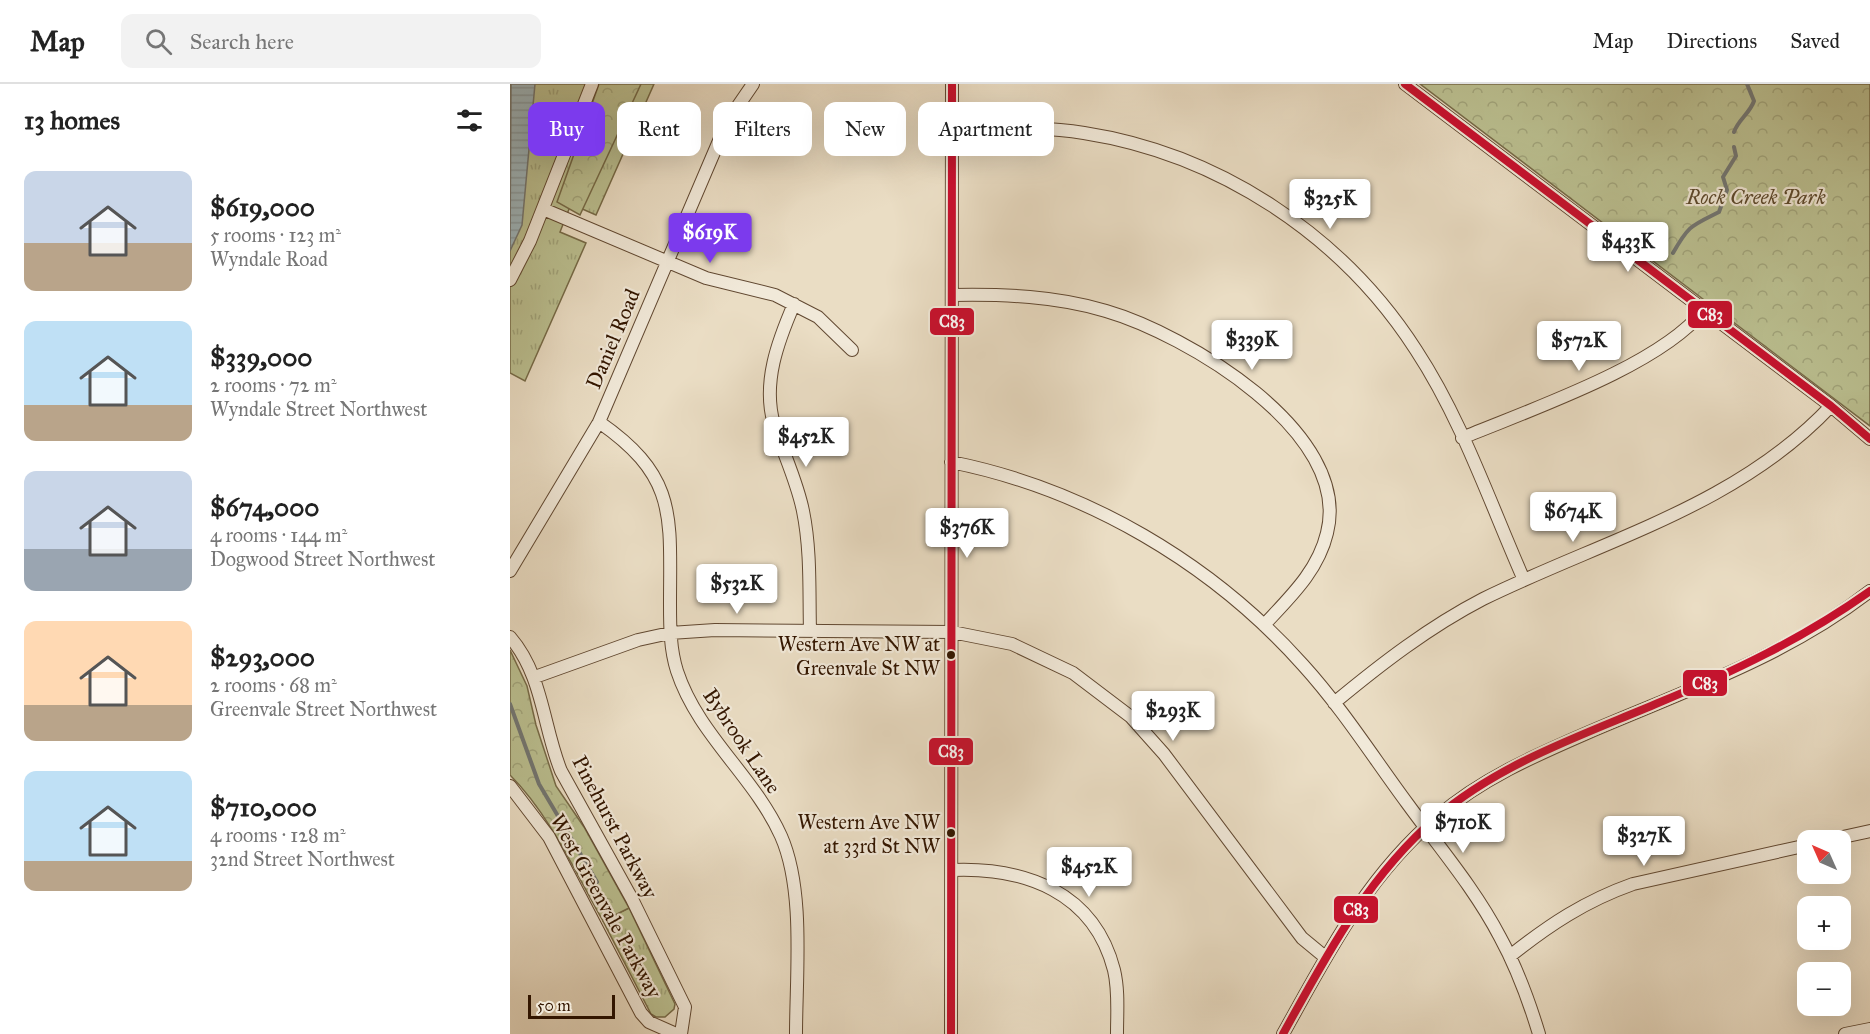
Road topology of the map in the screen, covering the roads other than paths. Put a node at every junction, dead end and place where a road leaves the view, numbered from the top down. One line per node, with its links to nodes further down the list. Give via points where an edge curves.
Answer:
1 (592, 84): 8 (street)
2 (753, 84): 9 (street, Daniel Road, via 727,122)
3 (952, 84): 5 (street)
4 (1405, 84): 13 (street)
5 (952, 102)
6 (1054, 130): 17 (street, via 1104,136 1176,157 1251,192 1328,248 1377,297 1424,363)
7 (952, 156): 11 (street)
8 (543, 209): 9 (street); 10 (street)
9 (667, 262): 12 (street); 16 (street, Daniel Road)
10 (510, 280)
11 (952, 295): 19 (street); 23 (street, via 986,294 1062,302 1125,316 1220,364 1282,418 1320,469 1329,499 1328,530 1315,565)
12 (794, 304): 14 (street, via 819,317); 24 (street, via 776,353 770,392 774,422 803,511)
13 (1703, 311): 15 (street); 17 (street, via 1683,331 1629,365)
14 (852, 350)
15 (1831, 406): 18 (street); 21 (street, via 1776,456 1718,494)
16 (598, 422): 20 (street, Daniel Road); 26 (street, Bybrook Lane, via 642,457 663,494 670,527)
17 (1462, 438): 21 (street)
18 (1870, 439)
19 (951, 462): 23 (street, via 1049,489 1105,515 1195,569); 25 (street)
20 (510, 571)
21 (1524, 580): 29 (street, via 1433,628)
22 (1870, 591): 31 (street, via 1822,624 1770,652 1512,767 1453,804)
23 (1264, 625): 29 (street)
24 (810, 630): 25 (street); 26 (street)
25 (952, 632): 35 (street); 37 (street, via 1027,649 1073,673 1116,703 1164,754 1302,938)
26 (670, 633): 28 (street, via 631,642); 41 (street, Bybrook Lane, via 676,669 691,705 768,814 787,853 795,896)
27 (510, 637): 28 (street, Pinehurst Parkway)
28 (535, 677): 40 (street, Pinehurst Parkway, via 561,771 632,899 685,1007)
29 (1334, 703): 31 (street)
30 (510, 786): 39 (street, West Greenvale Parkway, via 549,837 641,1013 649,1022)
31 (1425, 828): 36 (street, via 1479,902); 37 (street, via 1364,895)
32 (1870, 831): 33 (street)
33 (1851, 835)
34 (1797, 848): 36 (street, via 1620,889 1565,914)
35 (952, 870): 42 (street); 43 (street, via 1020,874 1049,887 1082,912 1101,938 1114,970)
36 (1510, 956): 45 (street)
37 (1325, 957): 44 (street)
38 (1870, 1029): 46 (street)
39 (676, 1034)
40 (681, 1034)
41 (796, 1034)
42 (951, 1034)
43 (1117, 1034)
44 (1283, 1034)
45 (1539, 1034)
46 (1845, 1034)

